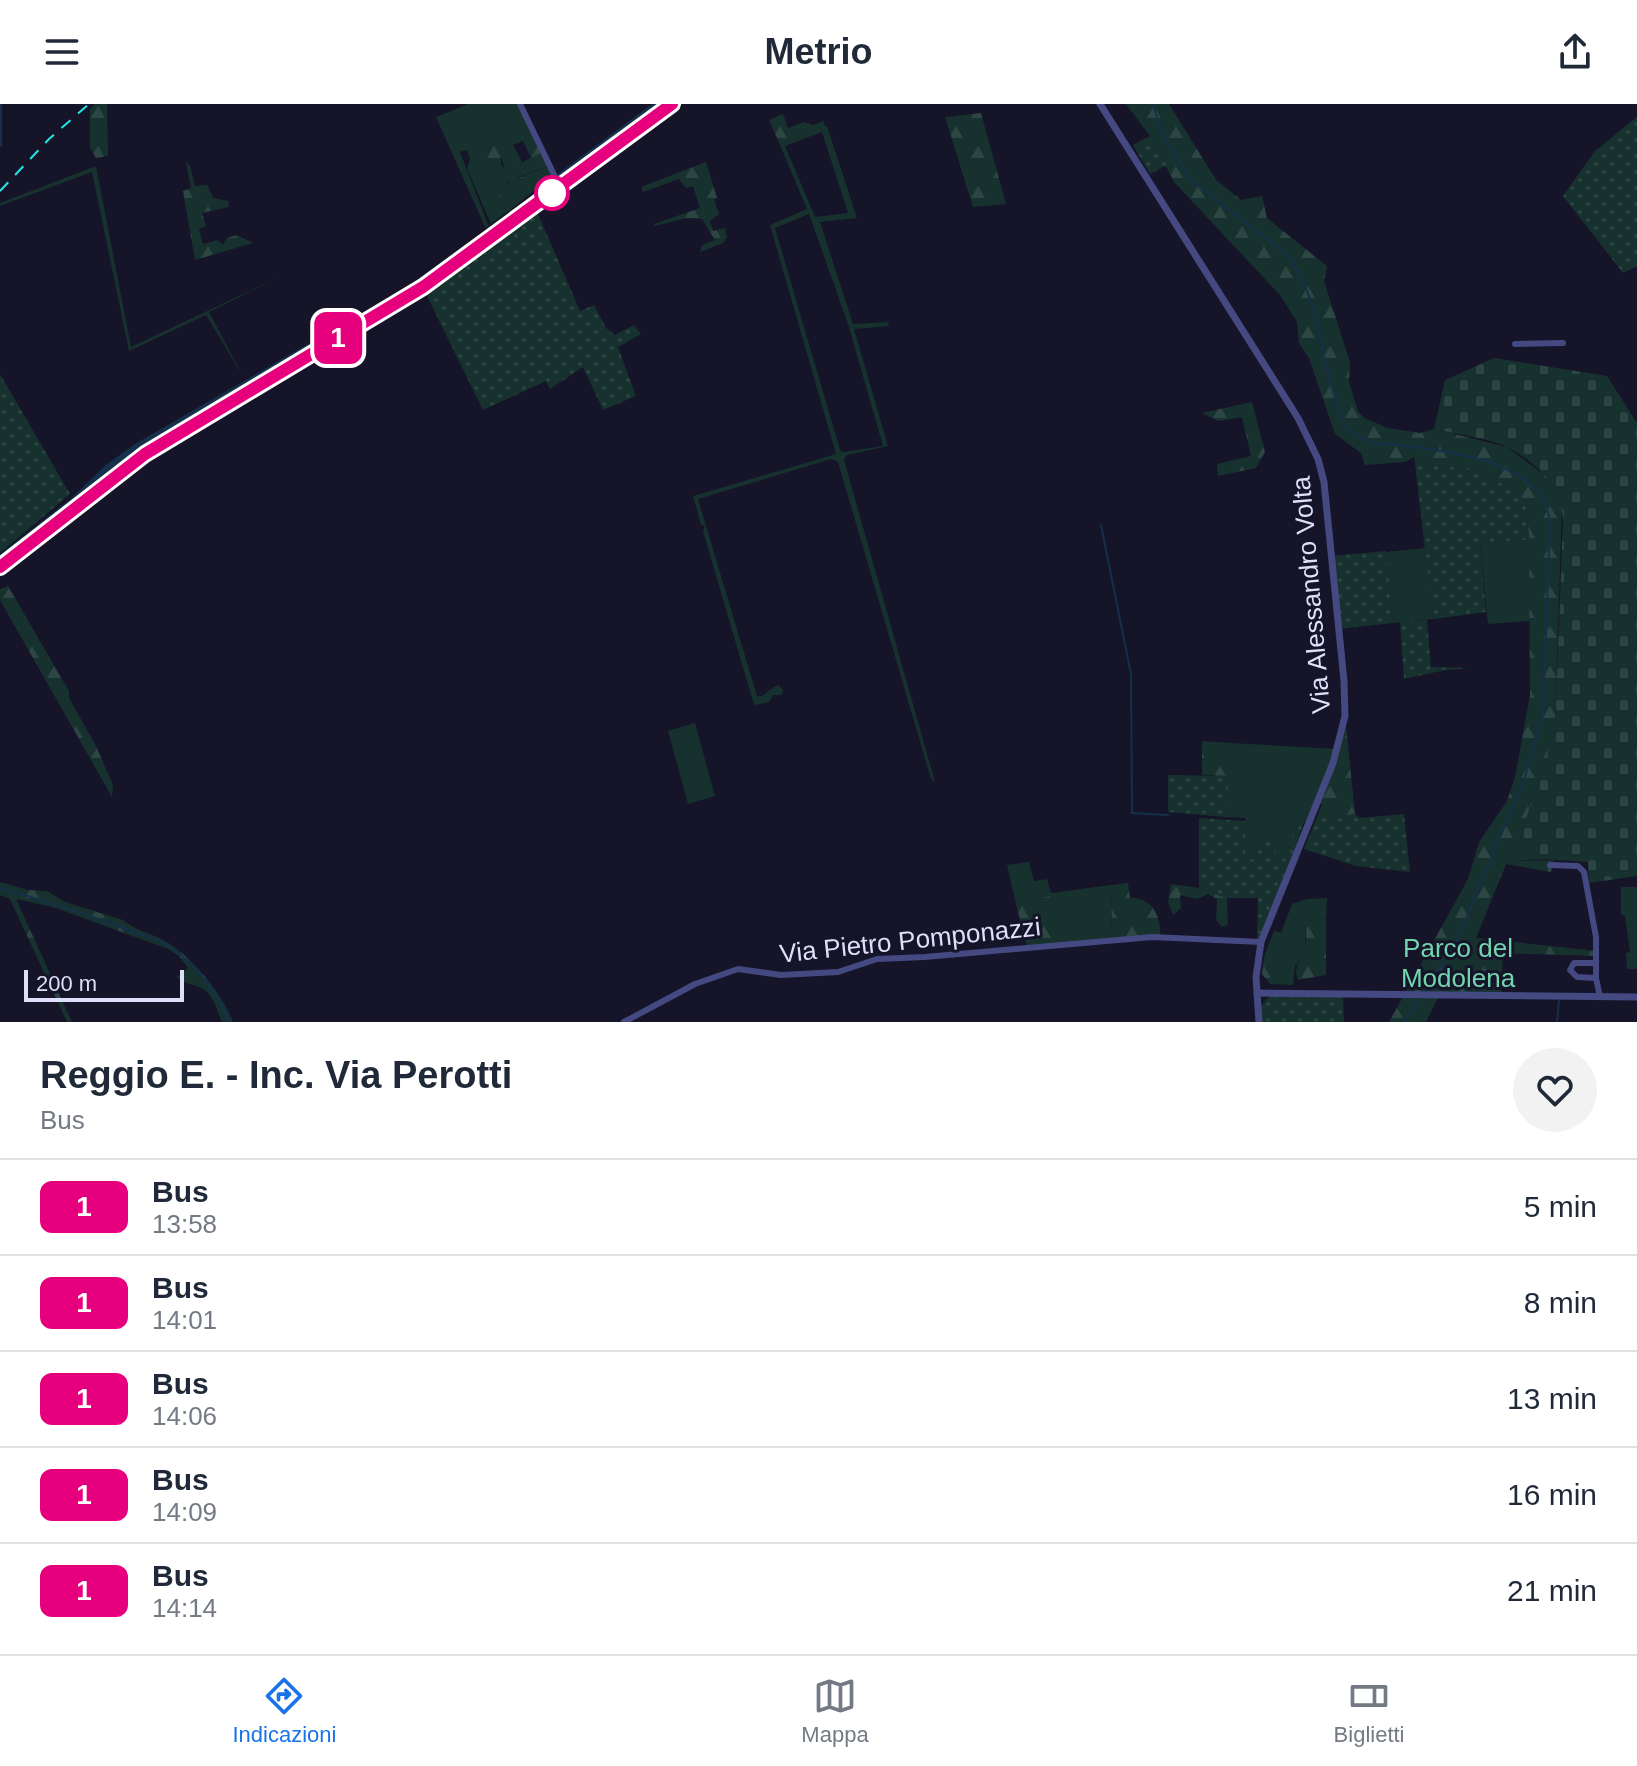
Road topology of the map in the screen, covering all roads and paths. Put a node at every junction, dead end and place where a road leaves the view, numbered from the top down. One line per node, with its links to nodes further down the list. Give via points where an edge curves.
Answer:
1 (520, 104): 4 (street)
2 (672, 104): 4 (main road)
3 (1100, 104): 9 (street, Via Alessandro Volta, via 1194,245 1298,418 1318,459 1327,499 1345,716)
4 (557, 181): 7 (main road, via 423,287 145,454)
5 (1563, 343): 6 (street)
6 (1515, 344)
7 (0, 567)
8 (1550, 865): 10 (street, via 1583,869)
9 (1261, 942): 12 (street, Via Alessandro Volta); 15 (street, Via Pietro Pomponazzi, via 1152,937 877,959 838,972 781,975 738,969 695,984)
10 (1596, 963): 11 (street); 11 (street, via 1574,963 1570,970 1574,976)
11 (1596, 978): 13 (street)
12 (1257, 993): 13 (street); 16 (street, Via Alessandro Volta)
13 (1600, 997): 14 (street)
14 (1637, 997)
15 (624, 1022)
16 (1259, 1022)

